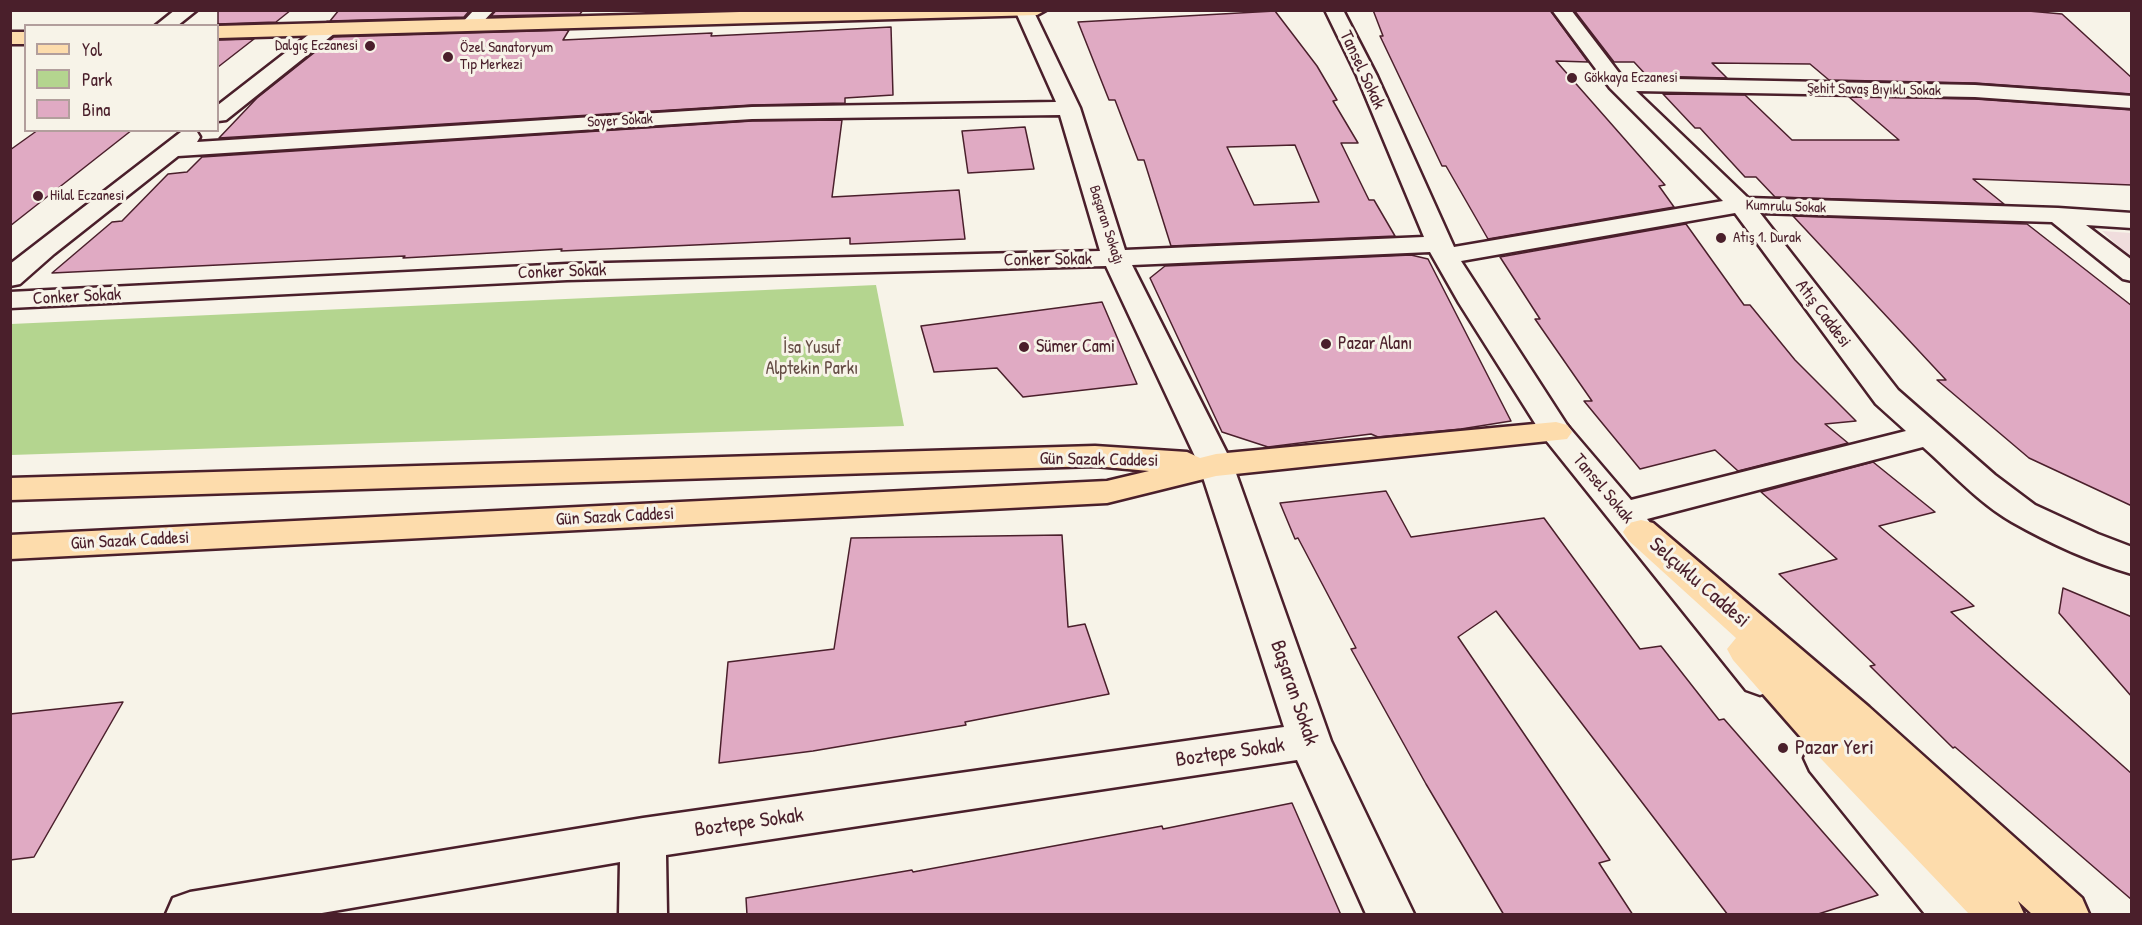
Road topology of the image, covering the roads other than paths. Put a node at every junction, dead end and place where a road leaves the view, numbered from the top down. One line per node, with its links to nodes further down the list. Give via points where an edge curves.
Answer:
1 (188, 10): 8 (street)
2 (485, 10): 9 (street)
3 (1037, 10): 6 (main road)
4 (1334, 10): 21 (street, Tansel Sokak)
5 (1561, 10): 12 (street, Atış Caddesi)
6 (1024, 11): 7 (main road); 14 (street, Başaran Sokağı)
7 (731, 15): 9 (main road)
8 (167, 24)
9 (470, 24): 10 (main road)
10 (328, 29): 11 (main road); 15 (street)
11 (219, 32)
12 (1617, 84): 13 (street, Şehit Savaş Bıyıklı Sokak, via 1975,91); 18 (street, Atış Caddesi)
13 (2132, 102)
14 (1069, 108): 17 (street, Soyer Sokak, via 752,113); 22 (street, Başaran Sokağı)
15 (219, 114)
16 (194, 132): 17 (street)
17 (172, 150): 24 (street)
18 (1741, 205): 19 (street, Kumrulu Sokak); 21 (street, Kumrulu Sokak); 27 (street, Atış Caddesi, via 1887,397)
19 (2058, 216): 20 (street, Kumrulu Sokak); 23 (street)
20 (2132, 221)
21 (1443, 250): 22 (street, Kumrulu Sokak); 26 (street, Tansel Sokak)
22 (1115, 258): 25 (street, Conker Sokak, via 567,272); 28 (street, Başaran Sokağı)
23 (2132, 273)
24 (10, 278)
25 (10, 300)
26 (1556, 432): 28 (main road, Gün Sazak Caddesi); 30 (street, Tansel Sokak)
27 (1929, 435): 30 (street); 32 (street, Atış Caddesi, via 2023,513)
28 (1216, 465): 29 (main road, Gün Sazak Caddesi, via 1095,456); 31 (main road, Gün Sazak Caddesi, via 1107,492); 33 (street, Başaran Sokak)
29 (10, 489)
30 (1632, 522): 38 (street, Tansel Sokak); 39 (main road, Selçuklu Caddesi, via 1820,730); 40 (main road, Selçuklu Caddesi, via 1854,719)
31 (10, 547)
32 (2132, 561)
33 (1310, 741): 34 (street, Boztepe Sokak); 37 (street, Başaran Sokak)
34 (643, 838): 35 (street, Boztepe Sokak); 36 (street)
35 (190, 915)
36 (643, 915)
37 (1390, 915)
38 (1954, 915)
39 (2000, 915)
40 (2065, 915)

